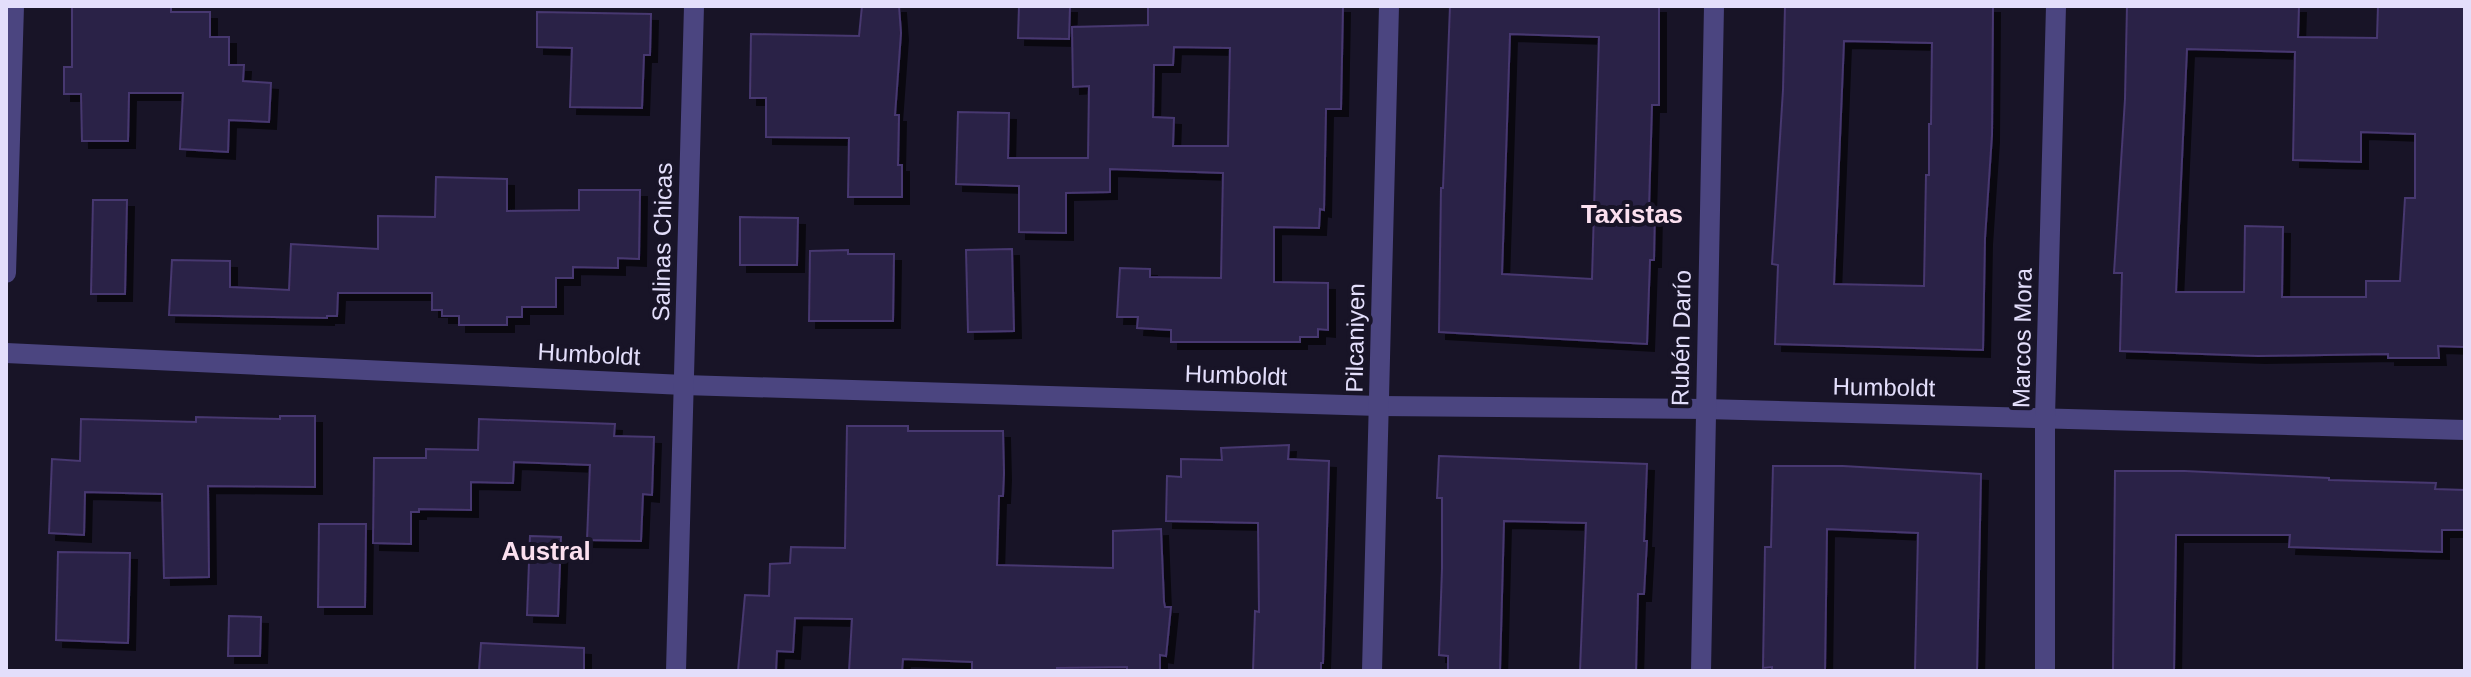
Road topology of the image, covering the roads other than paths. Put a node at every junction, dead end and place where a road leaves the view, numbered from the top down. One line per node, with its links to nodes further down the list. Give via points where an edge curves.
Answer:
1 (14, 6): 6 (street)
2 (694, 6): 8 (street, Salinas Chicas)
3 (1389, 6): 9 (street, Pilcaniyen)
4 (1714, 6): 10 (street, Rubén Darío)
5 (2056, 6): 11 (street, Marcos Mora)
6 (6, 273)
7 (6, 353): 8 (street, Humboldt)
8 (684, 385): 9 (street, Humboldt); 13 (street, Salinas Chicas)
9 (1379, 406): 10 (street, Humboldt); 14 (street, Pilcaniyen)
10 (1705, 409): 11 (street, Humboldt); 15 (street, Rubén Darío)
11 (2045, 417): 12 (street, Humboldt); 16 (street, Marcos Mora)
12 (2465, 430)
13 (676, 671)
14 (1372, 671)
15 (1701, 671)
16 (2045, 671)

